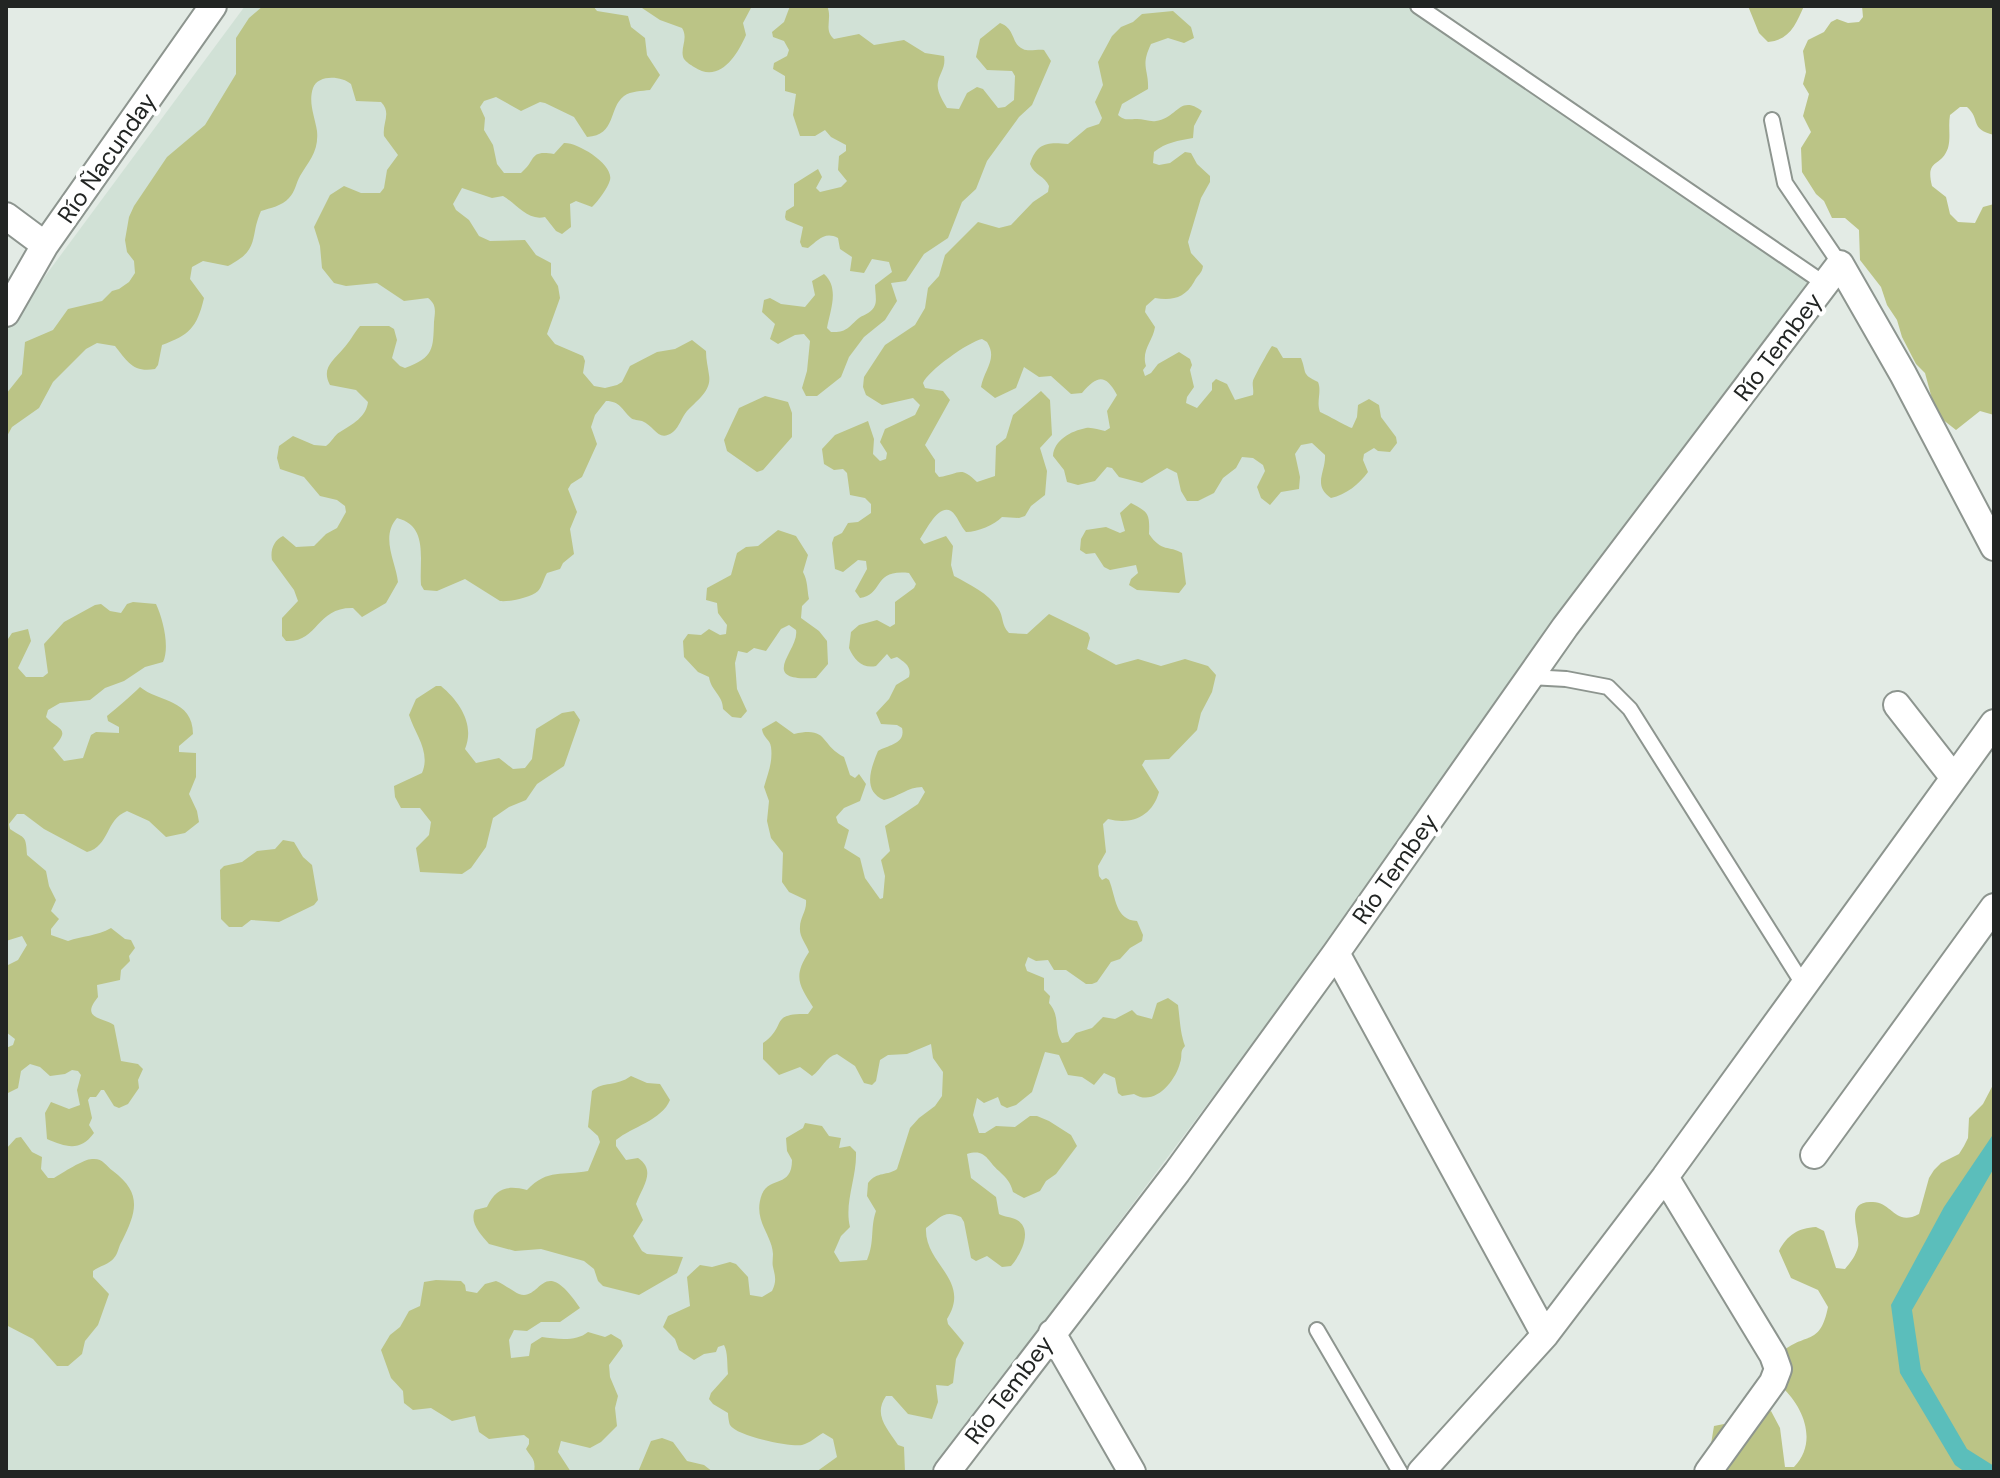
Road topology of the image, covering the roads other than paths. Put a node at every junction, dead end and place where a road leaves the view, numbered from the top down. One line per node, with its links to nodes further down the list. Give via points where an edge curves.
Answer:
1 (213, 6): 5 (street, Río Ñacunday)
2 (1418, 6): 6 (lane)
3 (1772, 120): 6 (lane, via 1785,183)
4 (6, 216): 5 (street)
5 (45, 245): 7 (street, Río Ñacunday)
6 (1832, 274): 8 (street, via 1903,374); 9 (street, Río Tembey)
7 (6, 313)
8 (1994, 547)
9 (1530, 677): 14 (street, Río Tembey); 15 (lane, via 1608,687 1630,709)
10 (1897, 705): 12 (street)
11 (1994, 723): 12 (street)
12 (1954, 778): 15 (street)
13 (1994, 907): 16 (street)
14 (1336, 953): 19 (street, Río Tembey); 20 (street)
15 (1803, 984): 17 (street)
16 (1814, 1155)
17 (1665, 1177): 20 (street); 25 (street, via 1778,1369)
18 (1317, 1330): 23 (lane)
19 (1052, 1333): 21 (street, Río Tembey); 22 (street)
20 (1545, 1335): 24 (street)
21 (947, 1472)
22 (1132, 1472)
23 (1400, 1472)
24 (1421, 1472)
25 (1708, 1472)

